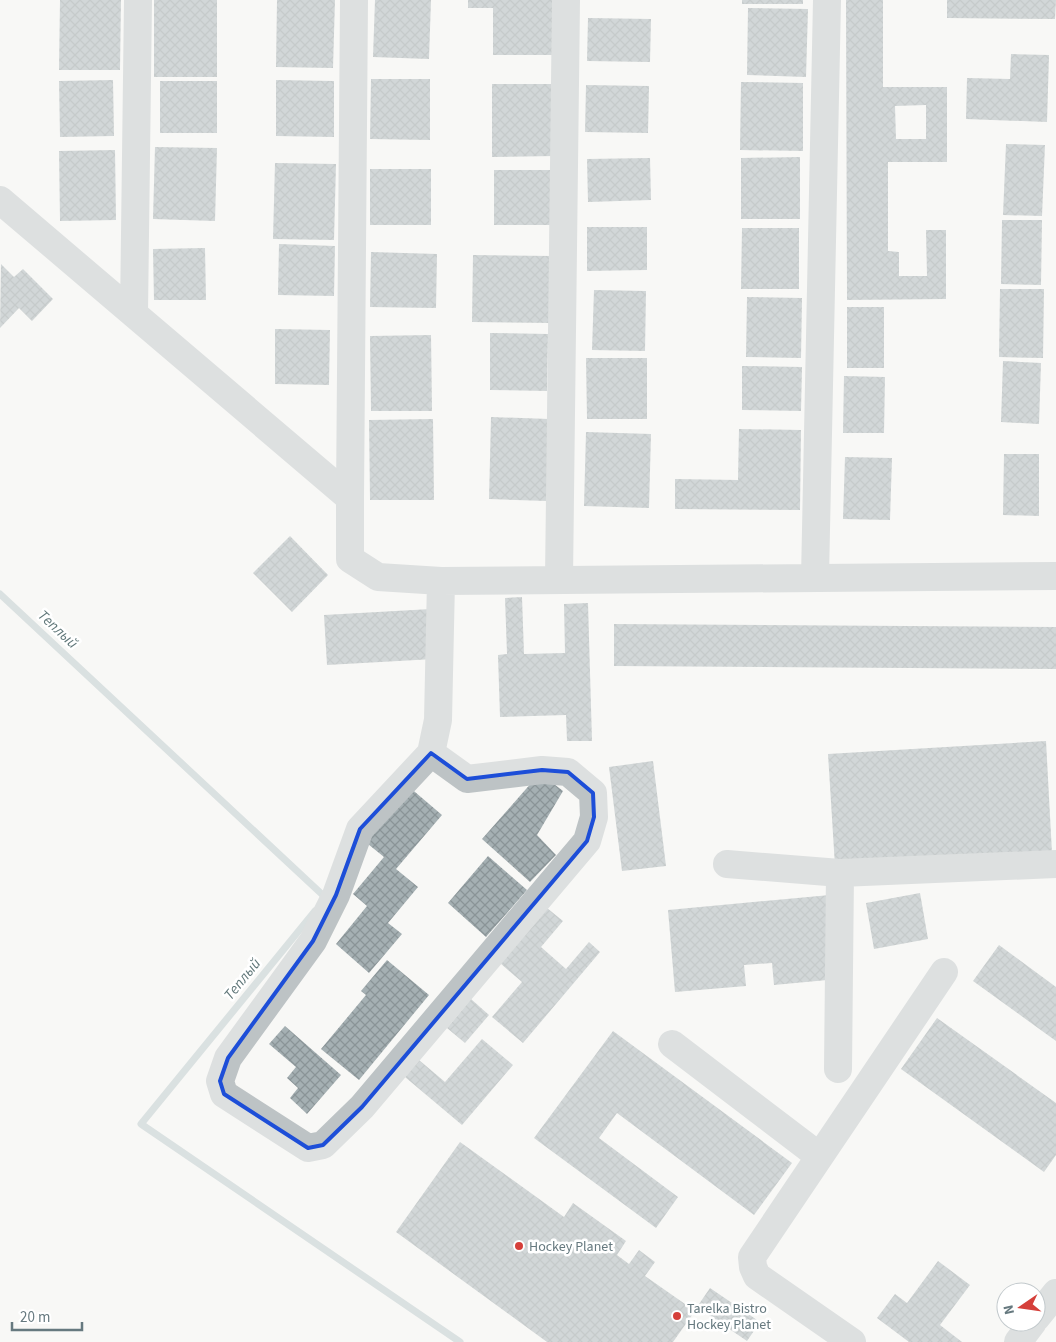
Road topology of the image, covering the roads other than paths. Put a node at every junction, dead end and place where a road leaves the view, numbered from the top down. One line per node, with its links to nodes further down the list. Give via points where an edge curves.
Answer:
1 (138, 0): 6 (street)
2 (354, 0): 7 (street)
3 (566, 0): 10 (street)
4 (827, 0): 9 (street)
5 (0, 200): 6 (street)
6 (134, 313): 7 (street)
7 (350, 498): 11 (street, via 350,559 378,577)
8 (1056, 576): 9 (street)
9 (815, 578): 10 (street)
10 (559, 579): 11 (street)
11 (441, 581): 12 (street, via 438,720)
12 (431, 753): 12 (street, via 360,828 336,895 313,942 228,1058 220,1081 224,1094 308,1148 323,1145 362,1107 587,841 594,817 593,792 568,772 542,770 467,779)
13 (727, 864): 15 (street)
14 (1056, 864): 15 (street)
15 (840, 873): 18 (street)
16 (944, 972): 19 (street)
17 (672, 1044): 19 (street)
18 (838, 1069)
19 (819, 1156): 22 (street, via 752,1257 753,1267 757,1276)
20 (1056, 1293): 21 (street)
21 (1046, 1306)
22 (852, 1342)

